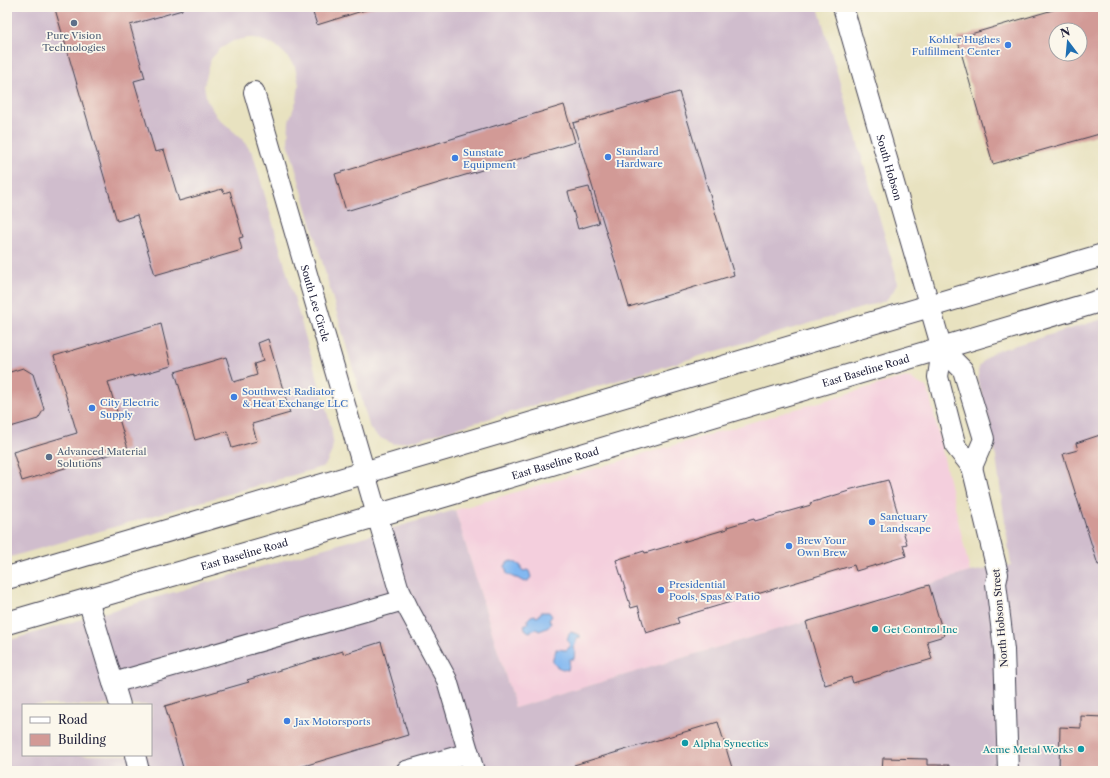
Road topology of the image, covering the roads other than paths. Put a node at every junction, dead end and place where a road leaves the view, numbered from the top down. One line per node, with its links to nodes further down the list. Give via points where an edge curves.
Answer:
1 (843, 7): 5 (street, South Hobson)
2 (254, 92): 9 (street, South Lee Circle)
3 (1103, 255): 5 (main road)
4 (1103, 300): 7 (main road, East Baseline Road)
5 (930, 307): 6 (street, South Hobson); 9 (main road)
6 (936, 327): 7 (street, North Hobson Street)
7 (942, 348): 8 (street, North Hobson Street, via 938,377 956,447); 8 (street, North Hobson Street, via 963,370 984,439); 10 (main road, East Baseline Road)
8 (972, 467): 21 (street, North Hobson Street, via 998,574 996,583 1004,650)
9 (364, 473): 10 (street, South Lee Circle); 11 (main road)
10 (376, 515): 12 (main road, East Baseline Road); 13 (street, South Lee Circle)
11 (7, 578)
12 (88, 600): 14 (main road, East Baseline Road); 15 (street)
13 (404, 600): 15 (street); 18 (street, South Lee Circle, via 447,680)
14 (7, 623)
15 (113, 683): 16 (street)
16 (120, 704)
17 (135, 756): 19 (street)
18 (471, 762): 20 (street)
19 (139, 771)
20 (406, 771)
21 (1008, 771)

